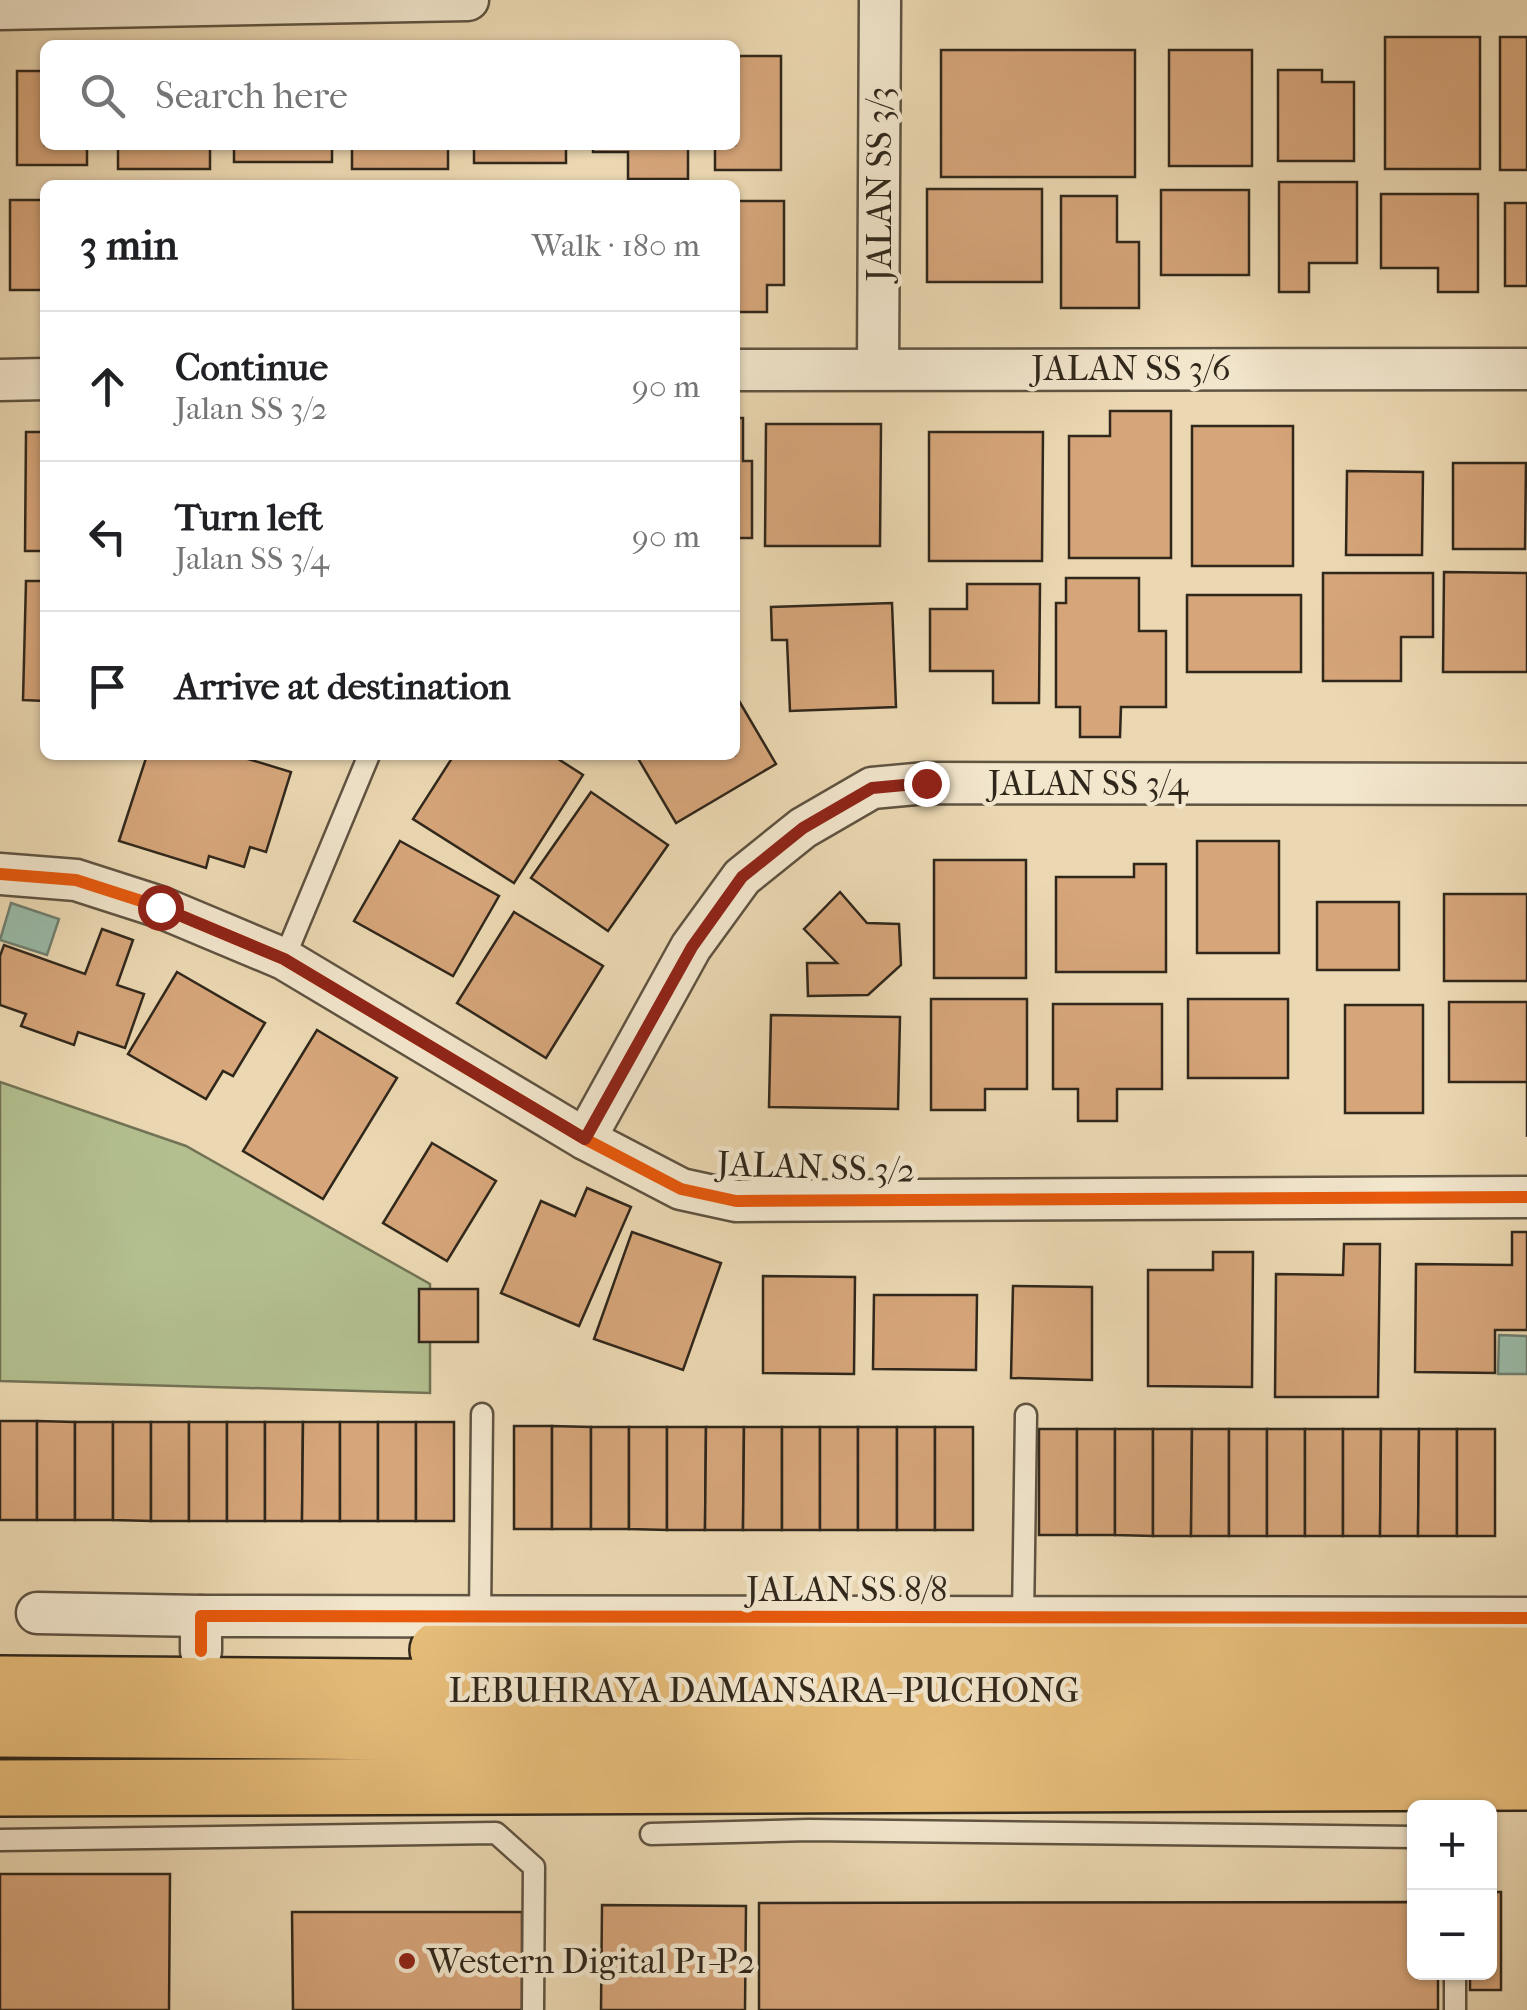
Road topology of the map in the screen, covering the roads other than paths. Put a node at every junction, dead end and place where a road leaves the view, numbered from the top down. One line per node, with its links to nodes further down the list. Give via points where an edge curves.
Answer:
1 (468, 0): 3 (street)
2 (880, 0): 4 (street, JALAN SS 3/3)
3 (0, 9)
4 (878, 368): 5 (street, JALAN SS 3/6); 6 (street, JALAN SS 3/6)
5 (1527, 369)
6 (740, 370)
7 (40, 379): 8 (street)
8 (0, 380)
9 (367, 760): 12 (lane)
10 (1527, 784): 13 (street, JALAN SS 3/4, via 872,788 803,828 742,877 692,947)
11 (0, 874): 12 (street, JALAN SS 3/2, via 76,880)
12 (284, 959): 13 (street, JALAN SS 3/2)
13 (585, 1139): 14 (street, JALAN SS 3/2, via 682,1189 736,1202)
14 (1527, 1197)
15 (482, 1414): 17 (lane)
16 (1026, 1416): 19 (lane)
17 (480, 1618): 19 (street, JALAN SS 8/8); 21 (street, JALAN SS 8/8)
18 (1527, 1618): 19 (street, JALAN SS 8/8)
19 (1022, 1619)
20 (19, 1630): 21 (highway)
21 (201, 1634): 22 (highway)
22 (1527, 1648)
23 (0, 1684): 25 (highway, LEBUHRAYA DAMANSARA–PUCHONG)
24 (1527, 1688): 25 (highway, LEBUHRAYA DAMANSARA–PUCHONG)
25 (1043, 1714): 26 (highway, LEBUHRAYA DAMANSARA–PUCHONG); 27 (highway, LEBUHRAYA DAMANSARA–PUCHONG)
26 (0, 1729)
27 (1527, 1740)
28 (1527, 1782): 29 (highway)
29 (0, 1788)
30 (651, 1834): 31 (lane)
31 (1407, 1837)
32 (0, 1840): 34 (lane, via 496,1833 534,1867)
33 (1455, 1980): 35 (lane)
34 (533, 2010)
35 (1454, 2010)

